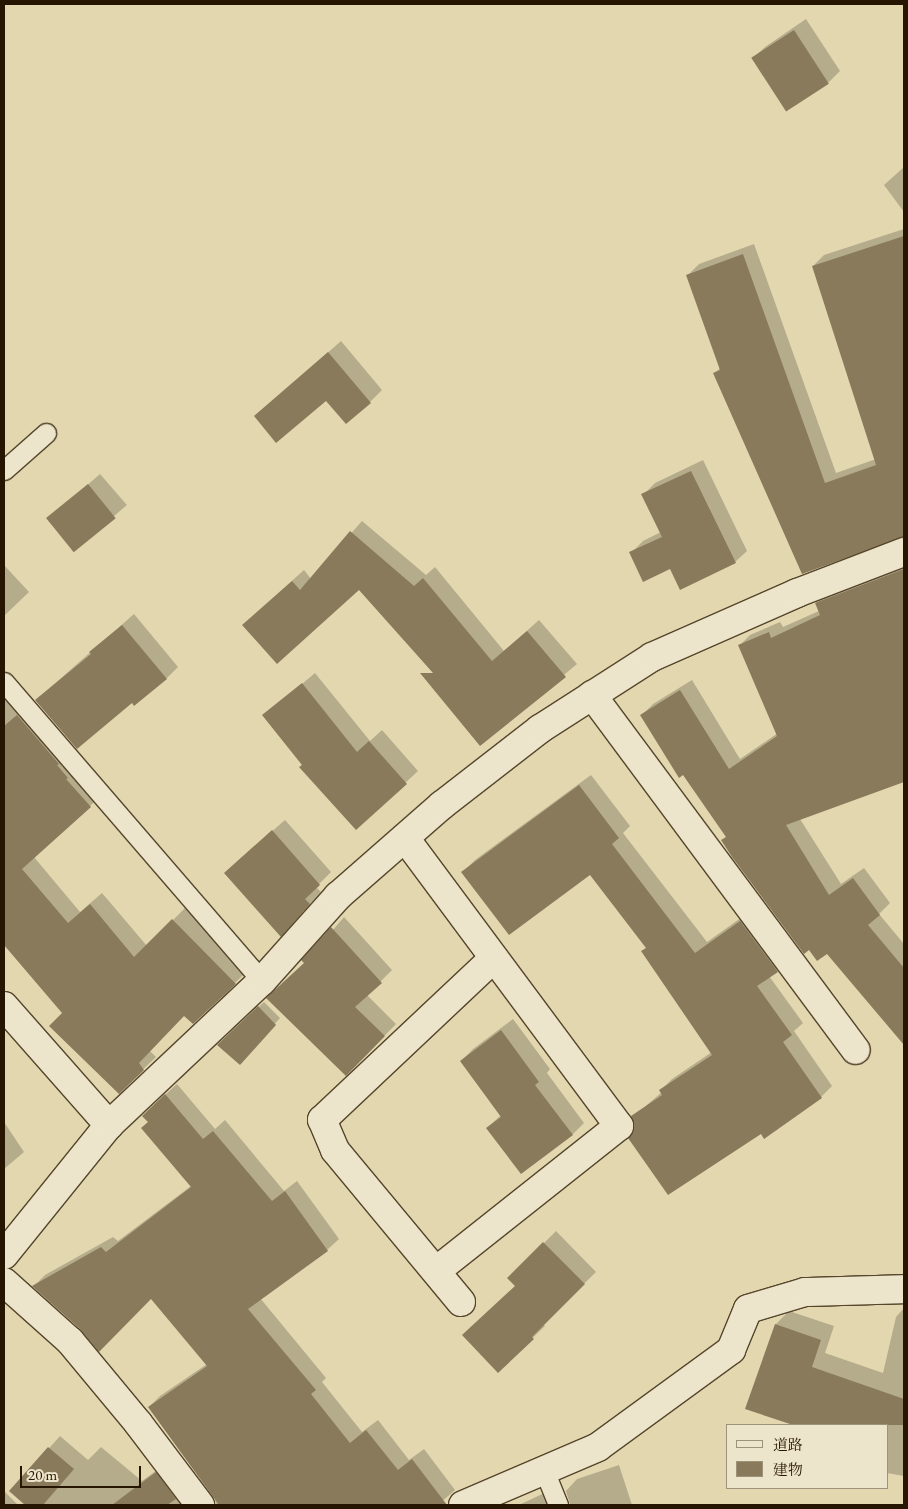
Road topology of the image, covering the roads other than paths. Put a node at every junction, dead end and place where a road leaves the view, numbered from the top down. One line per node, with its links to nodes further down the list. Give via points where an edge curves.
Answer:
1 (46, 433): 2 (lane)
2 (4, 470)
3 (904, 552): 5 (street, via 797,593 652,656)
4 (4, 682): 8 (lane)
5 (592, 696): 6 (street, via 540,729); 10 (street)
6 (405, 838): 7 (street); 8 (street, via 338,896)
7 (494, 958): 13 (street, via 322,1120 335,1150); 13 (street, via 619,1126)
8 (262, 980): 11 (street)
9 (4, 1006): 11 (street)
10 (856, 1050)
11 (109, 1126): 12 (street)
12 (4, 1255)
13 (436, 1271): 16 (street)
14 (4, 1282): 18 (street, via 70,1340)
15 (904, 1289): 17 (street, via 805,1292 748,1308 730,1350 598,1447)
16 (461, 1302)
17 (544, 1470): 19 (street); 20 (lane)
18 (200, 1505)
19 (463, 1505)
20 (558, 1505)

